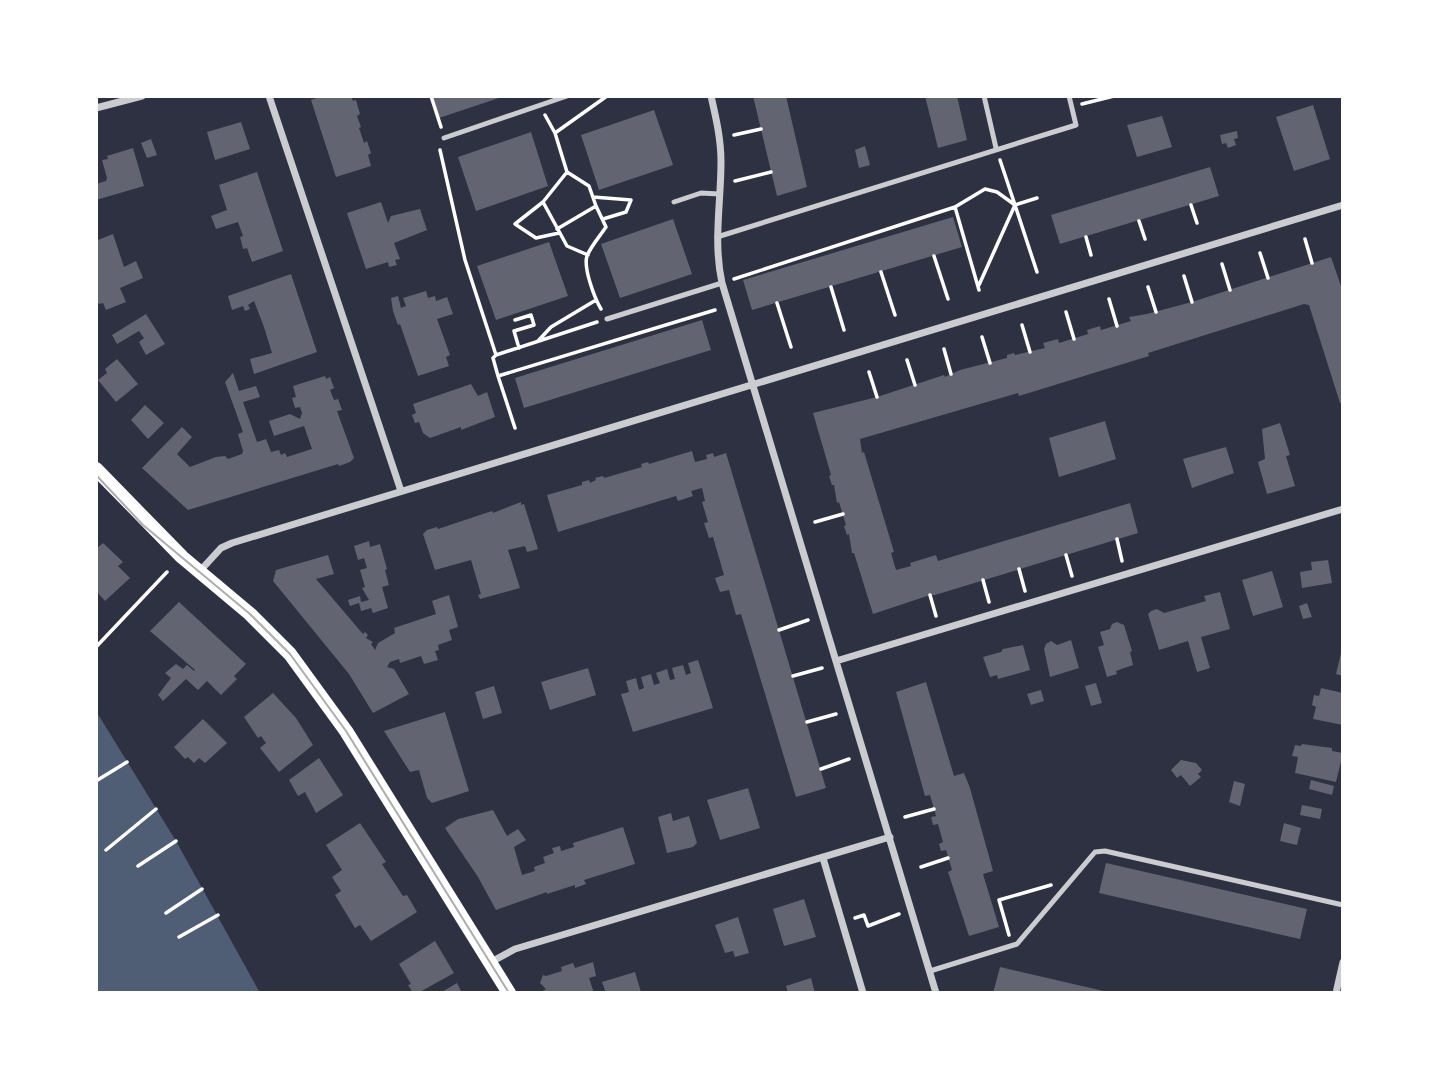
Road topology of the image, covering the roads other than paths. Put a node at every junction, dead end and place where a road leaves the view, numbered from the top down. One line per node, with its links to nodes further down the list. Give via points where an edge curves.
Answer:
1 (142, 96): 7 (street)
2 (269, 96): 18 (street)
3 (568, 96): 8 (lane)
4 (711, 96): 10 (street, via 719,127)
5 (984, 96): 9 (lane)
6 (1069, 96): 9 (lane, via 1076,125)
7 (96, 108)
8 (444, 138)
9 (996, 148): 13 (lane)
10 (719, 194): 11 (lane, via 701,193); 13 (street)
11 (674, 202)
12 (1343, 205): 16 (street)
13 (717, 237): 14 (street)
14 (722, 283): 15 (lane); 16 (street)
15 (607, 319)
16 (752, 383): 18 (street); 21 (street)
17 (96, 469): 20 (main road)
18 (401, 491): 20 (street, via 232,543 221,548)
19 (1343, 509): 21 (street)
20 (199, 572): 25 (main road, via 250,614 318,690)
21 (836, 661): 22 (street)
22 (890, 837): 23 (street); 27 (street)
23 (823, 858): 25 (street, via 516,949); 29 (street)
24 (1343, 905): 27 (lane, via 1095,852 1017,944)
25 (491, 962): 28 (main road)
26 (1343, 962): 31 (street)
27 (930, 971): 30 (street)
28 (509, 993)
29 (863, 993)
30 (936, 993)
31 (1336, 993)

